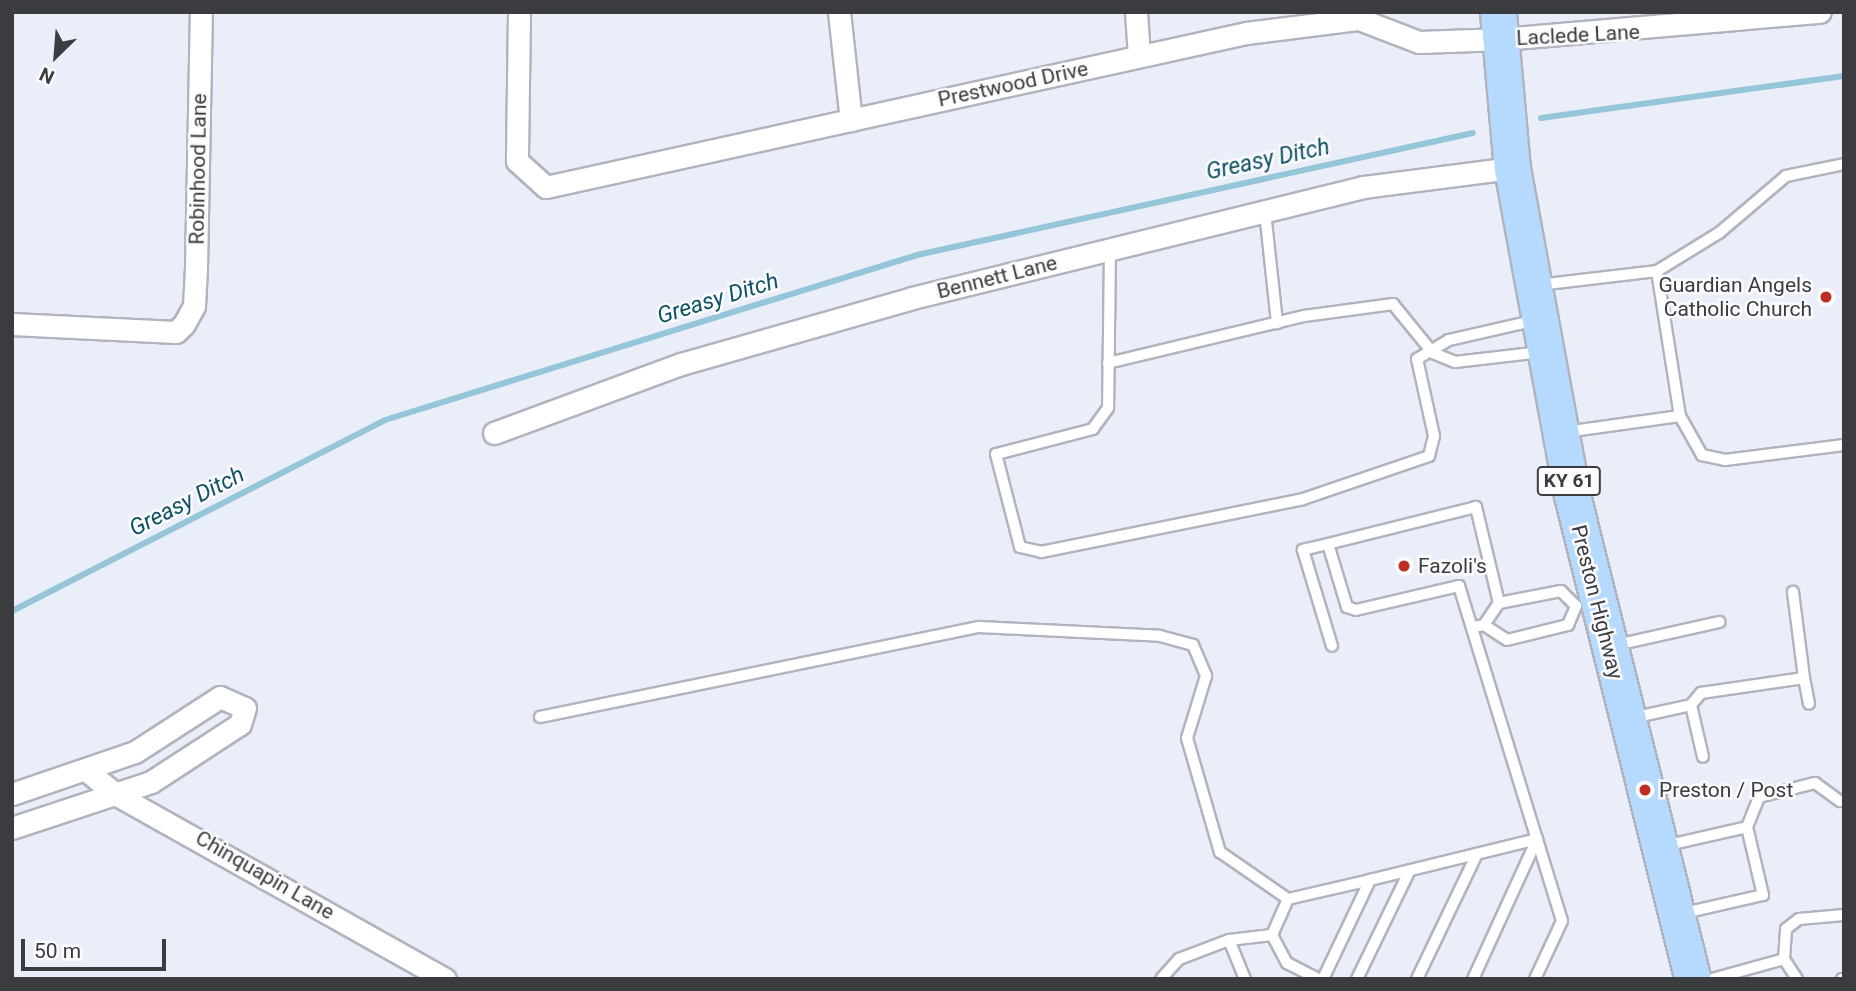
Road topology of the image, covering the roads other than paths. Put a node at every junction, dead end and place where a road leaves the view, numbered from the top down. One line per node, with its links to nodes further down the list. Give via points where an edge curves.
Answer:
1 (201, 12): 21 (street, Robinhood Lane, via 194,306 184,324 176,332)
2 (519, 12): 13 (street, Prestwood Drive, via 516,149 528,176 546,187)
3 (839, 12): 13 (street)
4 (1136, 12): 12 (street)
5 (1620, 12): 11 (lane)
6 (1820, 12): 7 (street, Laclede Lane)
7 (1814, 13): 11 (street, Laclede Lane)
8 (1317, 18): 9 (street, Prestwood Drive); 12 (street, Prestwood Drive)
9 (1377, 19): 10 (street, Prestwood Drive, via 1419,42)
10 (1500, 26): 11 (street, Laclede Lane); 15 (main road, Preston Highway / KY 61)
11 (1620, 34)
12 (1139, 56): 13 (street, Prestwood Drive)
13 (851, 120)
14 (1844, 164): 18 (lane, via 1786,176 1719,233)
15 (1512, 168): 16 (street, Bennett Lane, via 1389,182); 19 (main road, Preston Highway / KY 61)
16 (1265, 212): 17 (street, Bennett Lane); 20 (lane)
17 (1110, 250): 24 (lane); 26 (street, Bennett Lane, via 764,339)
18 (1657, 271): 19 (lane, via 1629,279); 25 (lane)
19 (1531, 286): 22 (main road, Preston Highway / KY 61)
20 (1277, 323): 23 (lane, via 1393,304); 24 (lane)
21 (12, 324)
22 (1540, 336): 23 (lane, via 1449,340); 23 (lane, via 1455,362); 27 (main road, Preston Highway / KY 61)
23 (1433, 353): 24 (lane, via 1417,359 1434,436 1429,456 1303,499 1041,552 1020,547 996,454 1093,429 1108,408)
24 (1108, 363)
25 (1680, 416): 27 (lane); 28 (lane, via 1702,455 1725,460)
26 (494, 433)
27 (1559, 433): 32 (main road, Preston Highway / KY 61)
28 (1844, 445)
29 (1328, 544): 31 (lane, via 1476,508); 34 (lane, via 1348,607 1365,609 1459,586); 35 (lane, via 1303,550)
30 (1793, 592): 37 (lane)
31 (1499, 603): 32 (lane, via 1561,591); 34 (lane)
32 (1586, 604): 34 (lane, via 1567,625 1507,640); 36 (main road, Preston Highway / KY 61)
33 (1719, 622): 36 (lane)
34 (1479, 626): 49 (lane)
35 (1332, 646)
36 (1607, 647): 41 (main road, Preston Highway / KY 61)
37 (1804, 678): 38 (lane); 39 (lane, via 1701,693)
38 (1809, 704)
39 (1691, 705): 41 (lane); 42 (lane)
40 (540, 717): 54 (lane, via 979,627 1160,636 1193,645 1206,676 1187,738 1220,852)
41 (1626, 719): 50 (main road, Preston Highway / KY 61)
42 (1703, 757)
43 (87, 771): 44 (street); 45 (street, Chinquapin Lane); 45 (street, via 135,752 220,697 245,708 240,724 217,740 151,782)
44 (12, 794)
45 (117, 795): 48 (street); 60 (street, Chinquapin Lane)
46 (1840, 802): 47 (lane, via 1815,783 1759,797)
47 (1747, 827): 50 (lane); 55 (lane, via 1763,895)
48 (12, 828)
49 (1537, 839): 51 (lane); 67 (lane); 68 (lane, via 1562,921)
50 (1659, 847): 55 (main road, Preston Highway / KY 61)
51 (1477, 854): 52 (lane); 66 (lane)
52 (1410, 870): 53 (lane); 65 (lane)
53 (1370, 880): 54 (lane); 64 (lane)
54 (1288, 899): 57 (lane)
55 (1677, 915): 69 (main road, Preston Highway / KY 61)
56 (1844, 915): 59 (lane, via 1799,919 1786,929)
57 (1272, 935): 58 (lane); 63 (lane, via 1287,963)
58 (1229, 940): 61 (lane, via 1180,959); 62 (lane)
59 (1784, 959): 70 (lane); 71 (lane)
60 (445, 979)
61 (1161, 979)
62 (1245, 979)
63 (1318, 979)
64 (1323, 979)
65 (1357, 979)
66 (1418, 979)
67 (1473, 979)
68 (1535, 979)
69 (1693, 979)
70 (1712, 979)
71 (1797, 979)

